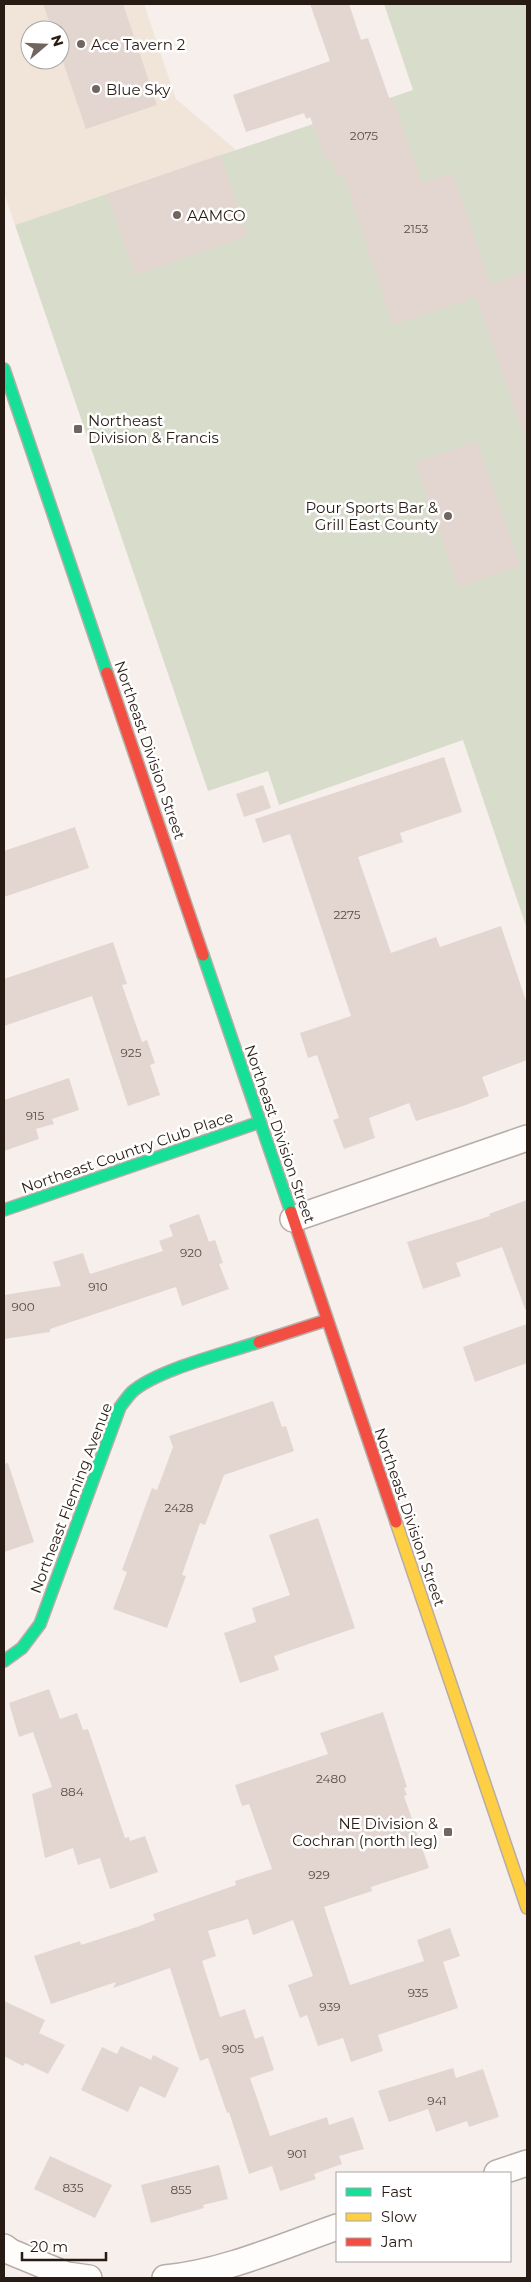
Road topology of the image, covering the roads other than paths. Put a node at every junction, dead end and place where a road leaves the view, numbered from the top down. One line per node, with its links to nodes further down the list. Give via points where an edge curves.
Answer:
1 (4, 369): 2 (main road, Northeast Division Street)
2 (260, 1122): 4 (main road, Northeast Country Club Place); 5 (main road, Northeast Division Street)
3 (527, 1138): 5 (street)
4 (4, 1210)
5 (293, 1219): 6 (main road, Northeast Division Street)
6 (328, 1320): 7 (main road, Northeast Fleming Avenue, via 168,1372 132,1392 120,1407 108,1433 40,1624 22,1648); 8 (main road, Northeast Division Street)
7 (4, 1661)
8 (527, 1908)
9 (527, 2163): 10 (street)
10 (500, 2172)
11 (336, 2227): 13 (street)
12 (4, 2247): 14 (street, via 67,2275)
13 (232, 2271): 15 (street)
14 (89, 2278)
15 (165, 2278)

